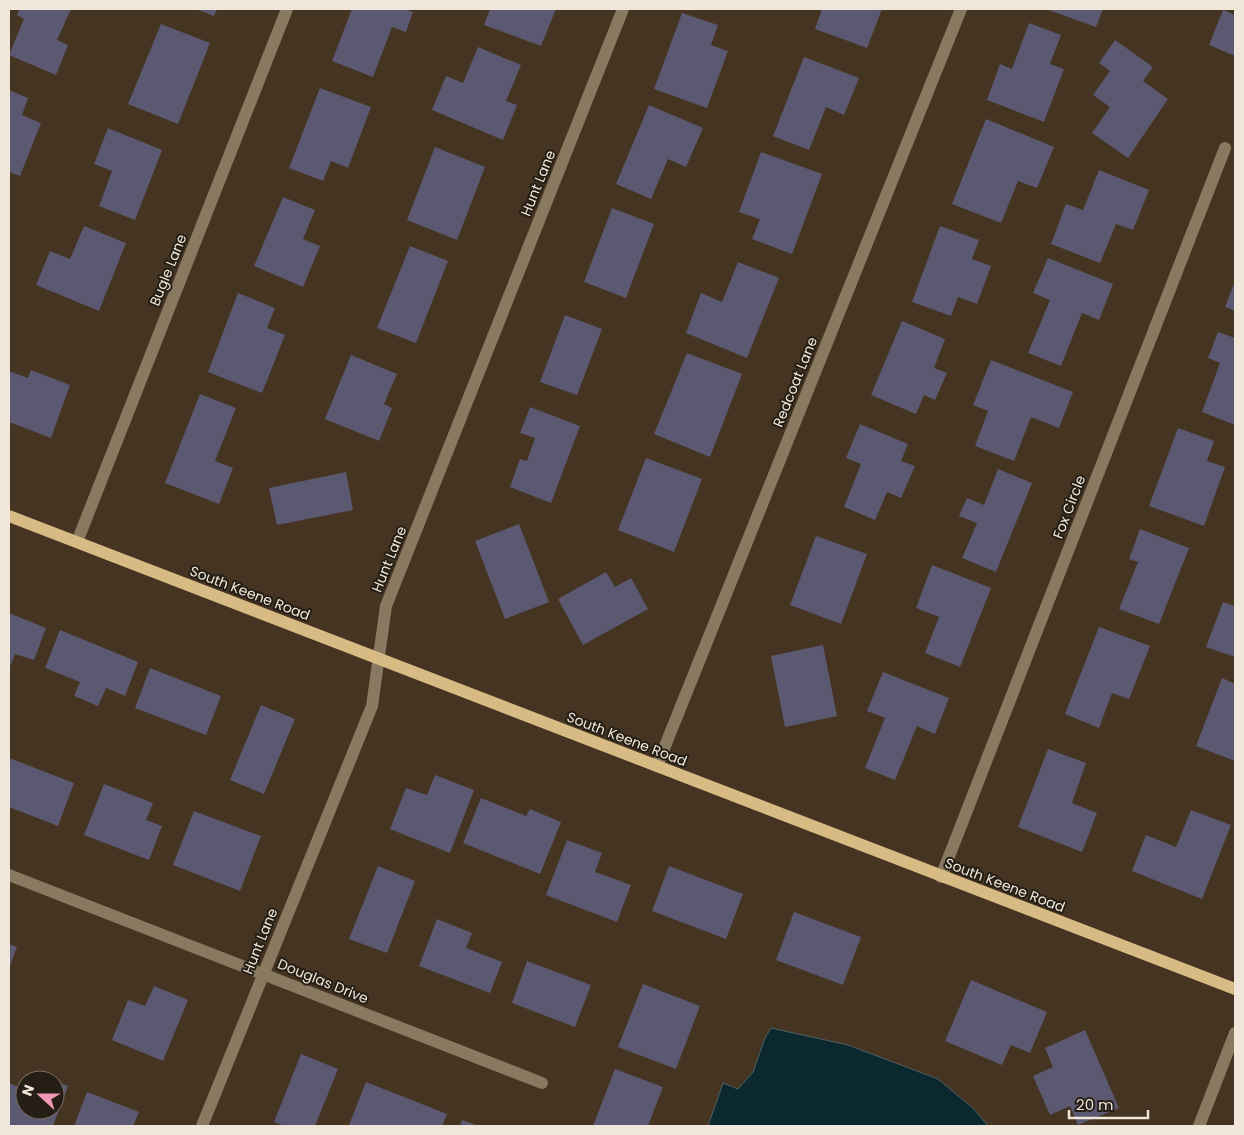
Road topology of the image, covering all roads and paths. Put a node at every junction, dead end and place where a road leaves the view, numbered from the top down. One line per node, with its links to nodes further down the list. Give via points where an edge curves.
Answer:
1 (287, 9): 6 (street, Bugle Lane)
2 (623, 9): 7 (street, Hunt Lane, via 386,606)
3 (961, 9): 8 (street, Redcoat Lane)
4 (1225, 148): 10 (street, Fox Circle)
5 (9, 516): 6 (main road, South Keene Road)
6 (76, 542): 7 (main road, South Keene Road)
7 (378, 658): 8 (main road, South Keene Road); 11 (street, Hunt Lane, via 372,706)
8 (657, 766): 10 (main road, South Keene Road)
9 (9, 875): 11 (street, Douglas Drive)
10 (941, 877): 12 (main road, South Keene Road)
11 (263, 973): 14 (street, Douglas Drive); 15 (street, Hunt Lane)
12 (1235, 989)
13 (1235, 1033): 16 (street)
14 (542, 1083)
15 (202, 1126)
16 (1199, 1126)

